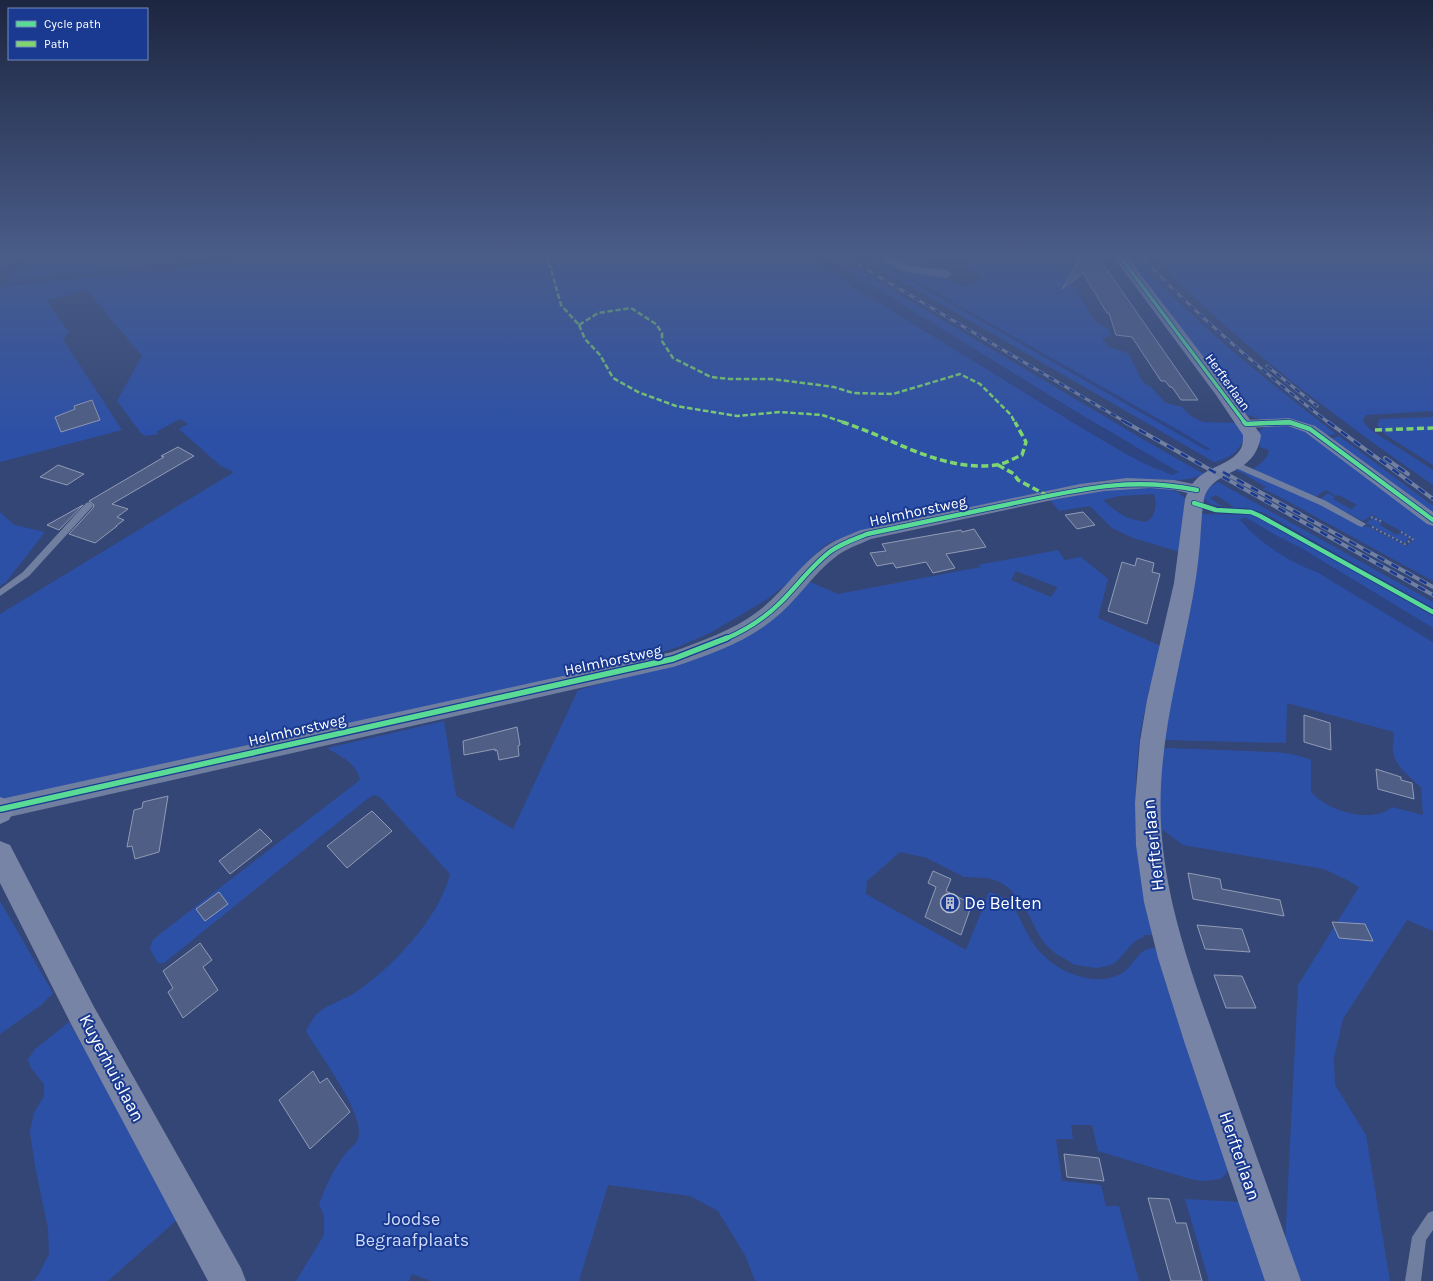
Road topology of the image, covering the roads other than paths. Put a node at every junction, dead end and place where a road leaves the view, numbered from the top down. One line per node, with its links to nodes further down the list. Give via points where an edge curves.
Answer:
1 (1164, 315): 2 (street, Herfterlaan)
2 (1246, 424): 3 (street, Herfterlaan, via 1252,435 1250,451); 6 (street, Herfterlaan, via 1289,422 1310,429)
3 (1234, 464): 4 (street, Herfterlaan, via 1204,482); 7 (lane, via 1323,503)
4 (1197, 490): 9 (street, Helmhorstweg, via 1166,484 1106,485 867,534 830,551 788,596 763,618 735,635 673,659); 13 (street, Herfterlaan, via 1182,594 1151,742 1147,788 1149,845 1167,940 1184,996)
5 (89, 505): 8 (lane, via 26,574)
6 (1433, 520)
7 (1362, 524)
8 (0, 594)
9 (0, 810)
10 (0, 854): 12 (street, Kuyerhuislaan, via 94,1035)
11 (1433, 1218): 14 (lane, via 1419,1237)
12 (228, 1281)
13 (1283, 1281)
14 (1413, 1281)

